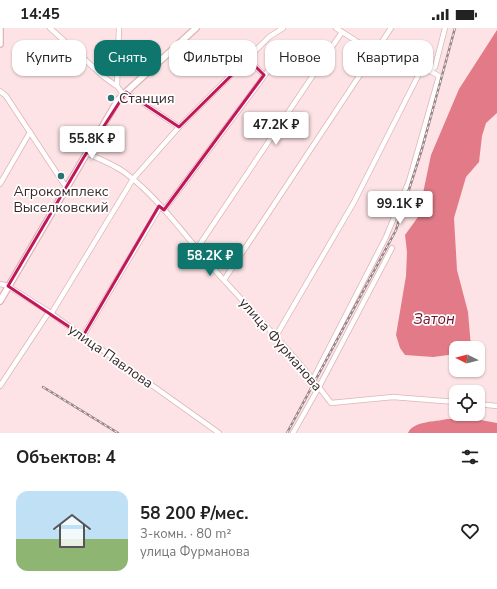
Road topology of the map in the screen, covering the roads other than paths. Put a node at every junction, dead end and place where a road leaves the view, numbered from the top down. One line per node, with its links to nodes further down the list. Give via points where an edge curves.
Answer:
1 (50, 28): 23 (street)
2 (119, 28): 25 (street, via 117,86)
3 (196, 28): 25 (street)
4 (273, 28): 11 (street)
5 (283, 28): 11 (street)
6 (336, 28): 10 (street)
7 (391, 28): 13 (street)
8 (445, 28): 17 (street)
9 (0, 29): 14 (street)
10 (342, 32): 12 (street); 34 (street)
11 (275, 33): 15 (street)
12 (355, 40)
13 (383, 40)
14 (0, 44)
15 (257, 50)
16 (257, 68): 19 (street)
17 (433, 69)
18 (433, 73): 42 (street, via 439,76 409,181 371,270)
19 (264, 75): 32 (street)
20 (231, 76): 26 (street)
21 (360, 76): 35 (street)
22 (418, 76): 41 (street, via 354,202)
23 (115, 85)
24 (0, 90): 27 (street)
25 (124, 93): 26 (street); 28 (street)
26 (179, 127): 29 (street)
27 (30, 132): 30 (street); 31 (street)
28 (86, 153): 29 (street, улица Фурманова); 31 (street)
29 (133, 179): 32 (street, улица Фурманова); 39 (street)
30 (0, 184)
31 (66, 187): 37 (street)
32 (162, 209): 34 (street, улица Фурманова); 40 (street)
33 (392, 248): 44 (street)
34 (196, 250): 35 (street, улица Фурманова)
35 (224, 280): 41 (street, улица Фурманова)
36 (0, 284): 37 (street, улица Павлова)
37 (8, 286): 38 (street); 39 (street, улица Павлова)
38 (0, 301)
39 (50, 313): 40 (street, улица Павлова); 43 (street)
40 (84, 336): 48 (street, улица Павлова)
41 (276, 336): 42 (street, улица Фурманова)
42 (313, 379): 44 (street, улица Фурманова)
43 (0, 386)
44 (319, 388): 45 (street, улица Фурманова, via 331,403 393,397); 49 (street)
45 (449, 401)
46 (485, 405): 47 (street)
47 (497, 406)
48 (219, 433)
49 (293, 433)

